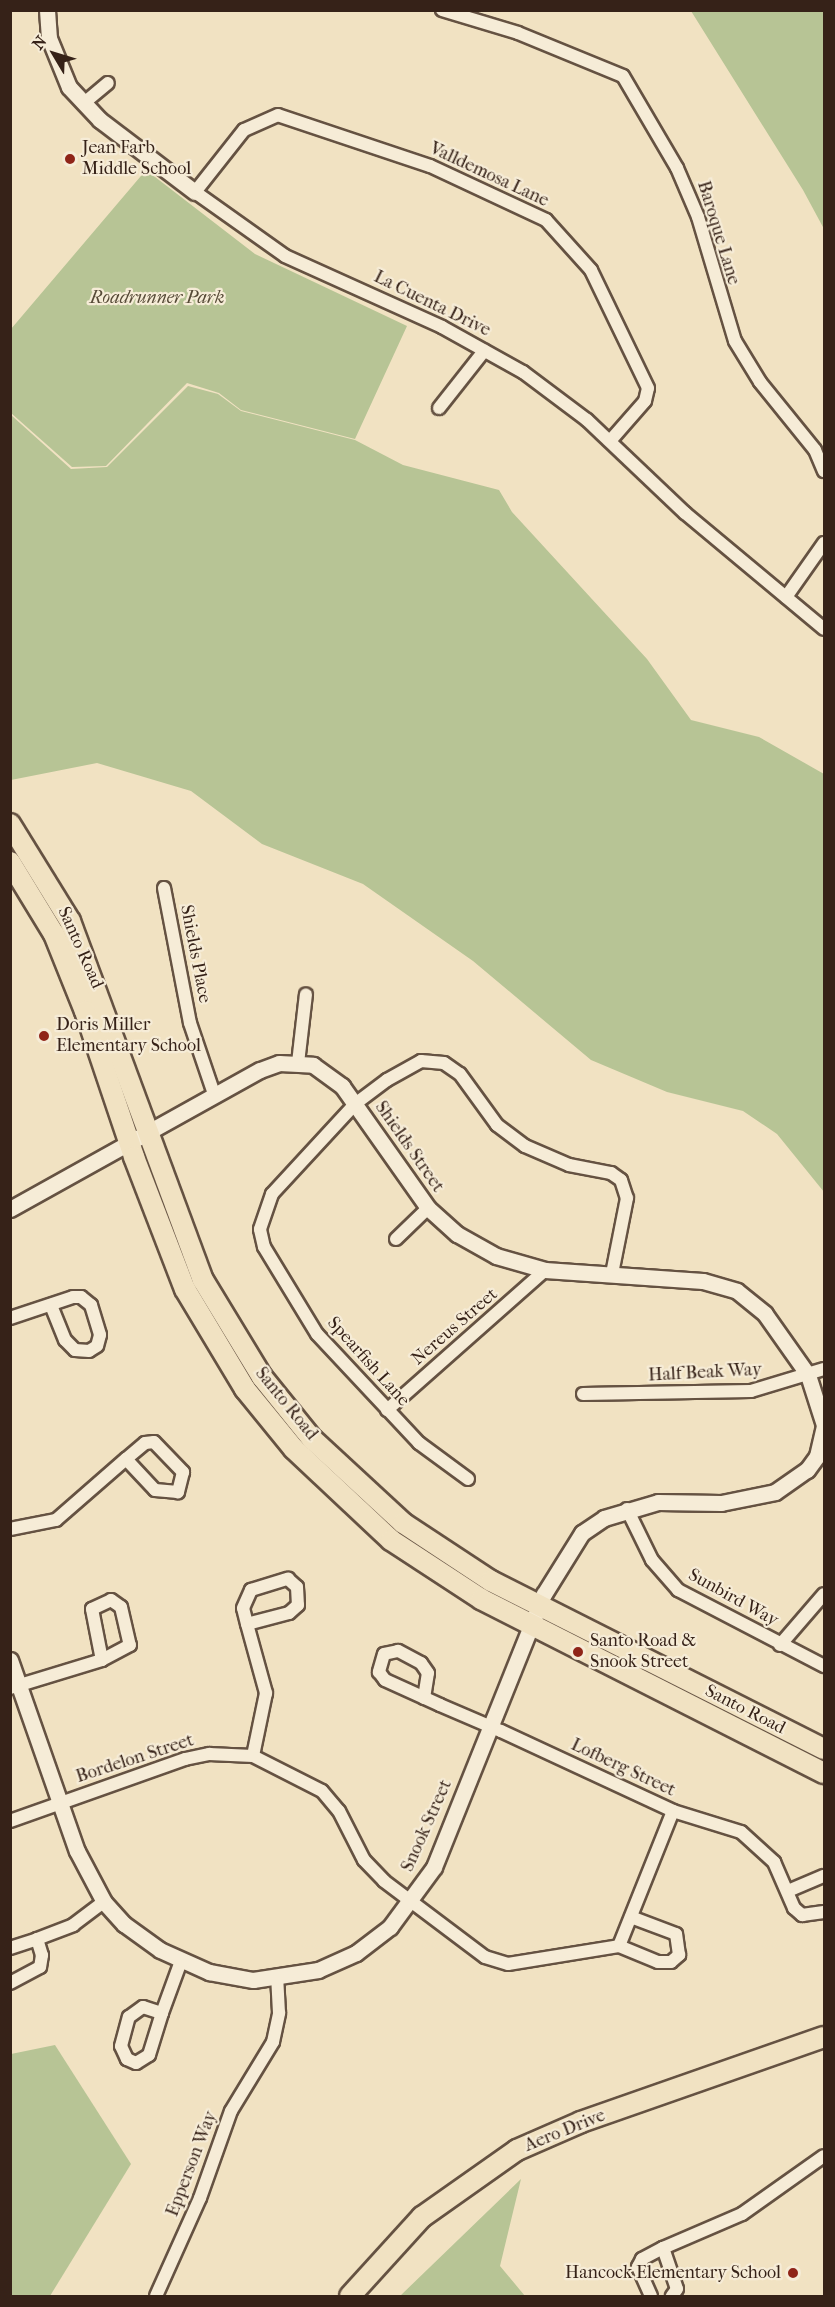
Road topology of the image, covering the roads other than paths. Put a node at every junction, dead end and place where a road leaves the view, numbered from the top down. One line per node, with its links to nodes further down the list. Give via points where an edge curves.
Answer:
1 (48, 10): 4 (street, La Cuenta Drive, via 54,55 69,87)
2 (442, 10): 9 (street, Baroque Lane, via 518,33 623,76 681,177 735,341 760,382 815,450)
3 (108, 82): 4 (street)
4 (84, 103): 5 (street, La Cuenta Drive)
5 (195, 192): 6 (street, La Cuenta Drive, via 285,256 442,327); 8 (street, Valldemosa Lane, via 244,130 278,115 430,166 546,220 591,270 648,388 645,401)
6 (484, 351): 7 (street); 8 (street, La Cuenta Drive, via 522,372)
7 (439, 408)
8 (610, 441): 11 (street, La Cuenta Drive, via 685,513)
9 (825, 471)
10 (825, 543): 11 (street)
11 (786, 597): 12 (street, La Cuenta Drive)
12 (825, 629)
13 (10, 824): 20 (main road, Santo Road, via 70,921 106,1008)
14 (10, 862): 21 (main road, Santo Road, via 54,934)
15 (164, 888): 18 (street, Shields Place, via 188,1015)
16 (306, 994): 17 (street)
17 (298, 1063): 18 (street, via 260,1070); 19 (street, Shields Street, via 330,1076)
18 (214, 1094): 20 (street)
19 (355, 1104): 22 (street, Shields Street); 26 (street, Spearfish Lane, via 413,1064 444,1063 460,1074 497,1125 525,1146 569,1165 611,1173 621,1180 627,1198); 32 (street, Spearfish Lane, via 272,1194 260,1229 277,1274 317,1334)
20 (147, 1132): 21 (street); 39 (main road, Santo Road, via 203,1280 262,1377 312,1439 403,1523)
21 (129, 1143): 23 (street); 41 (main road, Santo Road, via 185,1288 245,1389 294,1449 391,1540 481,1599)
22 (428, 1208): 24 (street); 25 (street, Shields Street, via 457,1234 496,1256)
23 (10, 1209)
24 (396, 1239)
25 (544, 1270): 26 (street, Shields Street); 32 (street, Nereus Street)
26 (612, 1274): 30 (street, Shields Street, via 703,1281 737,1291 765,1314)
27 (51, 1305): 27 (street, via 64,1340 75,1350 89,1351 97,1346 100,1335 91,1305 73,1297); 28 (street)
28 (10, 1318)
29 (825, 1369): 30 (street, Half Beak Way)
30 (808, 1375): 31 (street, Half Beak Way, via 751,1392); 33 (street, Snook Street)
31 (583, 1394)
32 (387, 1410): 35 (street, Spearfish Lane, via 419,1443)
33 (825, 1425): 36 (street, Snook Street, via 817,1456 807,1470 775,1492 721,1503 658,1502)
34 (126, 1460): 34 (street, via 155,1490 166,1494 182,1488 183,1472 154,1442 145,1443); 37 (street, via 57,1520)
35 (468, 1479)
36 (627, 1509): 39 (street, Snook Street, via 582,1533); 42 (street, Sunbird Way, via 652,1560 678,1590)
37 (10, 1529)
38 (825, 1594): 42 (street)
39 (540, 1607): 41 (street, Snook Street); 49 (main road, Santo Road)
40 (247, 1624): 40 (street, via 289,1613 298,1605 297,1587 282,1580 251,1590 243,1608); 50 (street, via 266,1693)
41 (531, 1625): 48 (street, Snook Street); 51 (main road, Santo Road)
42 (780, 1645): 45 (street, Sunbird Way)
43 (10, 1660): 46 (street, Snook Street)
44 (102, 1660): 44 (street, via 130,1645 121,1607 111,1600 92,1609); 46 (street)
45 (825, 1666)
46 (14, 1687): 52 (street, Snook Street)
47 (424, 1698): 48 (street, Lofberg Street)
48 (489, 1726): 53 (street, Lofberg Street); 58 (street, Snook Street, via 434,1867)
49 (825, 1749)
50 (253, 1756): 52 (street, Bordelon Street, via 208,1754 185,1759); 58 (street, Bordelon Street, via 322,1791 339,1811 363,1860)
51 (825, 1773)
52 (59, 1804): 54 (street, Bordelon Street); 57 (street, Snook Street)
53 (673, 1811): 56 (street, Lofberg Street, via 741,1832 774,1862); 60 (street)
54 (10, 1821)
55 (825, 1876): 56 (street)
56 (788, 1891): 59 (street, Lofberg Street, via 802,1915)
57 (104, 1902): 61 (street, via 73,1925); 64 (street, Snook Street, via 138,1935)
58 (412, 1902): 62 (street, Bordelon Street, via 485,1957 508,1964); 65 (street, Snook Street, via 390,1927 356,1953 318,1970)
59 (825, 1912)
60 (632, 1917): 62 (street); 62 (street, via 676,1934 679,1954 671,1962 658,1962)
61 (37, 1939): 63 (street); 66 (street, via 42,1955 40,1967)
62 (619, 1946)
63 (10, 1948)
64 (181, 1961): 65 (street, Snook Street, via 253,1980); 67 (street)
65 (277, 1979): 71 (street, Epperson Way, via 279,2013 273,2042 231,2111 200,2198)
66 (10, 1983)
67 (162, 2013): 67 (street, via 143,2007 129,2017 121,2046 128,2059 136,2062 149,2055)
68 (825, 2037): 72 (main road, Aero Drive, via 581,2122 517,2150 422,2217)
69 (825, 2156): 70 (street, via 742,2214)
70 (663, 2248): 73 (street, via 642,2259 638,2267); 74 (street, via 677,2289)
71 (156, 2296)
72 (350, 2296)
73 (651, 2296)
74 (672, 2296)

